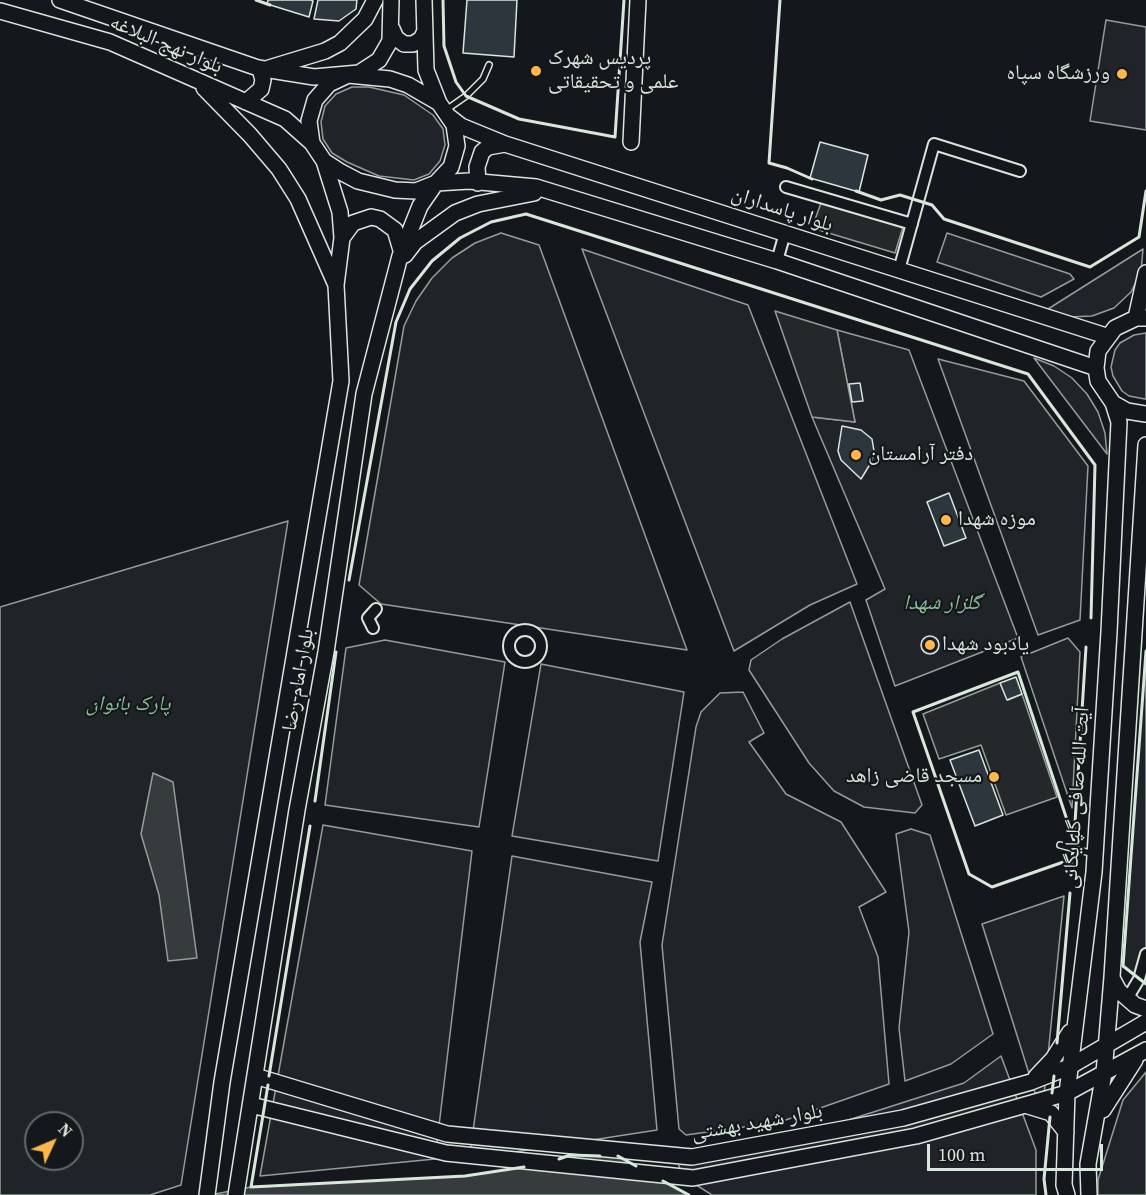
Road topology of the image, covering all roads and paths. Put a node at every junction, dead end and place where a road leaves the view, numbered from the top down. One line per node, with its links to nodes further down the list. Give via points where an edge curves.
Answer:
1 (60, 0): 10 (main road, بلوار نهج البلاغه)
2 (375, 0): 10 (main road, via 365,19 340,44)
3 (391, 0): 7 (main road)
4 (424, 0): 8 (main road)
5 (638, 0): 15 (main road)
6 (0, 10): 12 (main road, بلوار نهج البلاغه, via 110,42)
7 (392, 29): 8 (main road, via 404,44 422,39); 11 (main road, via 379,60)
8 (424, 31): 14 (main road, via 426,70)
9 (489, 65): 14 (lane, via 483,79 466,96)
10 (262, 69): 11 (main road, بلوار نهج البلاغه, via 314,77); 13 (main road, via 261,89)
11 (348, 75): 14 (main road, via 408,85); 16 (main road, via 329,84 315,100 309,121)
12 (195, 79): 13 (main road, بلوار نهج البلاغه); 31 (main road, via 279,169 298,199)
13 (246, 102): 16 (main road, بلوار نهج البلاغه, via 285,119)
14 (444, 110): 17 (main road, بلوار پاسداران, via 461,126); 20 (main road, via 454,124 457,146 451,167)
15 (631, 142)
16 (312, 143): 18 (main road)
17 (505, 144): 21 (main road, via 482,152 477,167); 25 (main road, بلوار پاسداران)
18 (324, 161): 20 (main road, via 376,187 416,191); 26 (main road, via 334,186)
19 (1020, 171): 24 (street, via 934,144)
20 (436, 183): 21 (main road); 27 (main road, بلوار امام رضا, via 420,206)
21 (478, 183): 23 (main road)
22 (786, 187): 24 (street)
23 (549, 191): 27 (main road, via 478,204 455,213 415,242); 28 (main road)
24 (912, 224): 29 (street, via 903,242)
25 (785, 233): 28 (street); 29 (main road, بلوار پاسداران)
26 (342, 238): 27 (main road, via 353,223 371,217 380,219 399,238); 31 (main road)
27 (399, 260): 54 (main road, بلوار امام رضا, via 364,394 326,652)
28 (777, 261): 34 (main road)
29 (899, 270): 33 (main road, بلوار پاسداران)
30 (1146, 273): 32 (main road)
31 (336, 285): 61 (main road, بلوار امام رضا, via 341,381 222,1082)
32 (1141, 318): 33 (main road, via 1125,322)
33 (1106, 336): 34 (main road, via 1098,351)
34 (1096, 368): 35 (main road, via 1098,381)
35 (1113, 403): 36 (main road, via 1127,411); 42 (main road, آیت الله صافی گلپایگانی, via 1119,422 1118,465)
36 (1146, 414)
37 (1146, 445): 38 (main road)
38 (1144, 484): 43 (main road)
39 (376, 609): 40 (street, via 368,618)
40 (373, 628)
41 (1060, 845): 42 (lane)
42 (1095, 855): 43 (main road); 49 (main road, آیت الله صافی گلپایگانی)
43 (1120, 857): 45 (main road)
44 (1146, 954): 46 (street, via 1139,979)
45 (1112, 977): 46 (main road); 50 (main road)
46 (1127, 999): 47 (main road)
47 (1146, 1009)
48 (1146, 1022): 50 (main road, بلوار شهید بهشتی)
49 (1073, 1027): 52 (main road, آیت الله صافی گلپایگانی); 55 (main road, via 1053,1059)
50 (1107, 1046): 52 (main road, بلوار شهید بهشتی); 53 (main road)
51 (1142, 1053): 53 (main road, بلوار شهید بهشتی); 59 (main road, via 1117,1084)
52 (1069, 1067): 55 (main road, بلوار شهید بهشتی); 56 (main road, آیت الله صافی گلپایگانی)
53 (1104, 1073): 56 (main road, بلوار شهید بهشتی); 59 (main road)
54 (255, 1076): 55 (main road, بلوار شهید بهشتی, via 447,1134 692,1157 903,1118); 57 (main road, بلوار امام رضا)
55 (1030, 1082)
56 (1067, 1093): 58 (main road, بلوار شهید بهشتی); 60 (main road, آیت الله صافی گلپایگانی)
57 (251, 1105): 58 (main road, بلوار شهید بهشتی, via 446,1153 693,1178 915,1136); 62 (main road, بلوار امام رضا)
58 (1025, 1105): 60 (main road, via 1051,1113)
59 (1097, 1121): 64 (main road, via 1088,1164)
60 (1066, 1132): 63 (main road, آیت الله صافی گلپایگانی)
61 (207, 1195)
62 (236, 1195)
63 (1067, 1195)
64 (1089, 1195)

